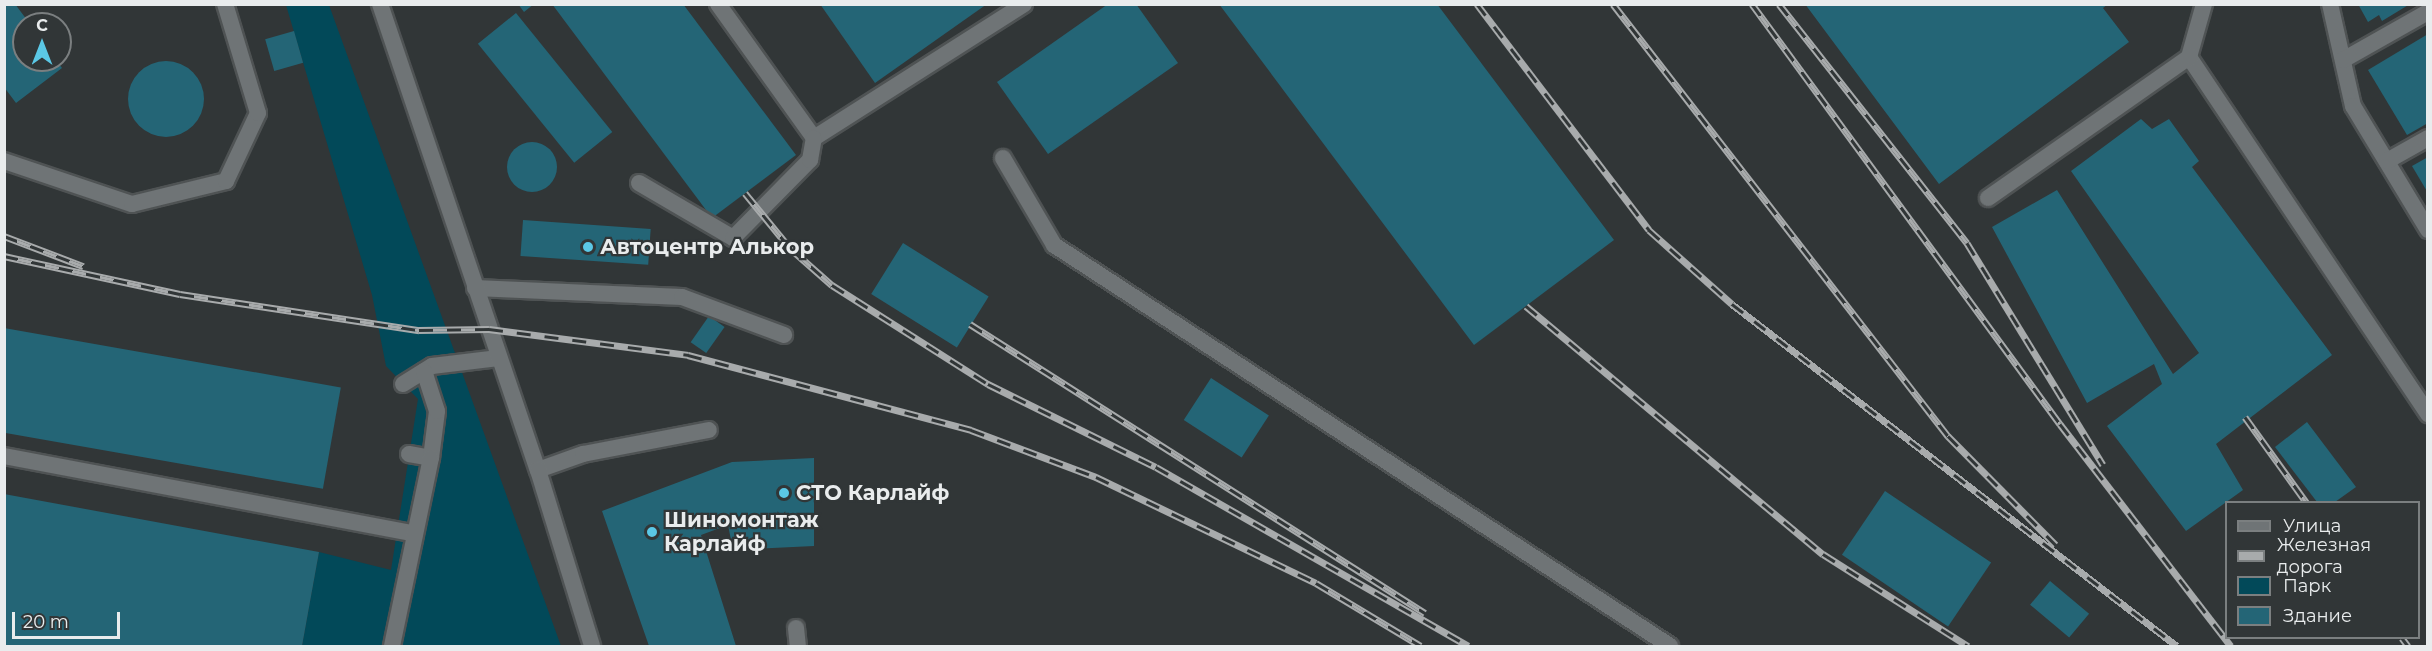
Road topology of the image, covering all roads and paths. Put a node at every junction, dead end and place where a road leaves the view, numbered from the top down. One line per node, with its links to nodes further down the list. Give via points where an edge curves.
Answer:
1 (225, 4): 13 (street, via 258,113 226,181 132,204)
2 (380, 4): 18 (street)
3 (718, 4): 10 (street)
4 (1024, 4): 10 (street)
5 (2204, 4): 8 (street)
6 (2330, 4): 9 (street)
7 (2427, 12): 9 (street)
8 (2189, 57): 16 (street); 23 (street)
9 (2343, 60): 14 (street, via 2354,106)
10 (814, 138): 15 (street, via 810,160 733,238)
11 (2427, 138): 14 (street)
12 (1003, 158): 34 (street, via 1054,245)
13 (4, 161)
14 (2387, 161): 17 (street)
15 (639, 183)
16 (1988, 198)
17 (2427, 230)
18 (475, 288): 19 (street, via 682,297); 20 (street)
19 (784, 335)
20 (499, 358): 21 (street); 28 (street)
21 (424, 370): 22 (street); 27 (street, via 436,411)
22 (403, 384)
23 (2427, 414)
24 (709, 430): 28 (street, via 583,454)
25 (410, 454): 27 (street)
26 (4, 456): 29 (street)
27 (431, 458): 29 (street)
28 (538, 470): 32 (street)
29 (415, 534): 31 (street)
30 (796, 628): 33 (street)
31 (392, 646)
32 (592, 646)
33 (798, 646)
34 (1670, 646)

